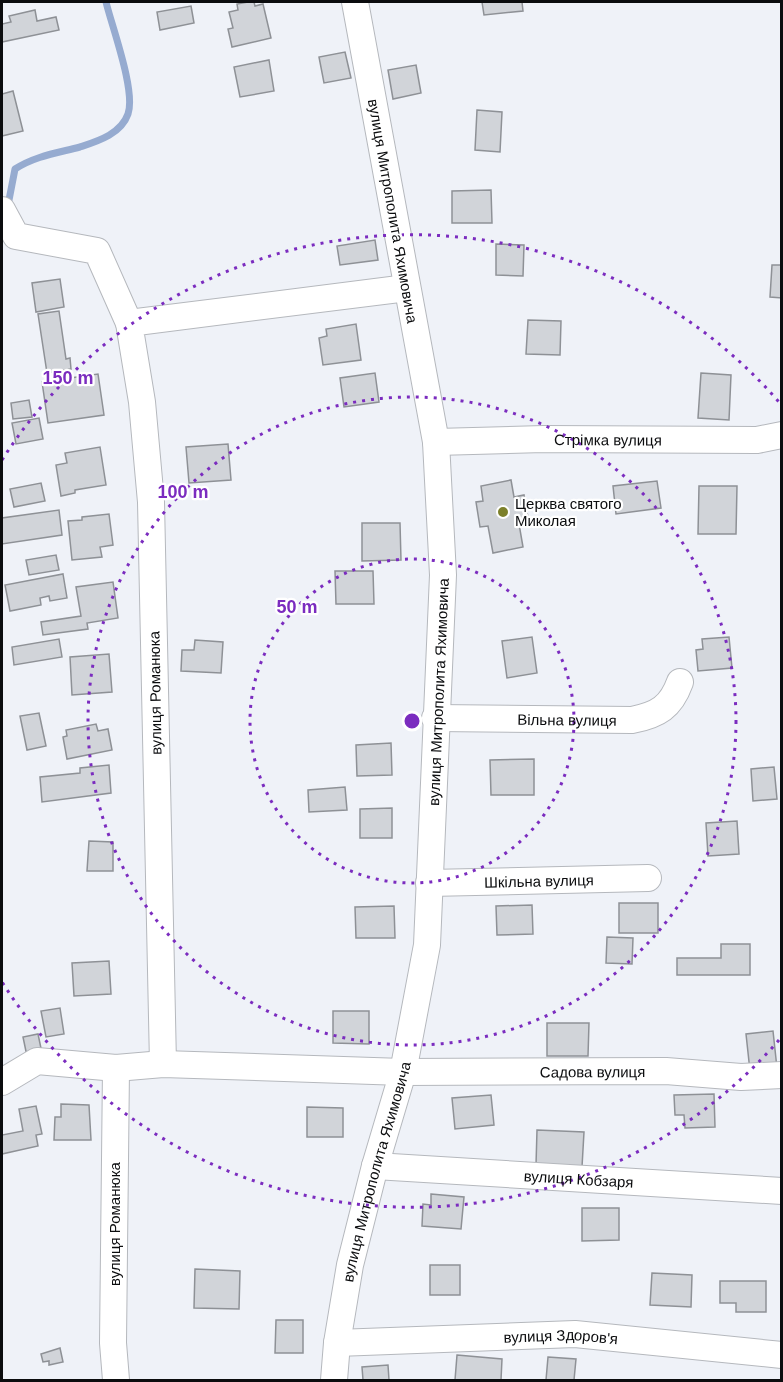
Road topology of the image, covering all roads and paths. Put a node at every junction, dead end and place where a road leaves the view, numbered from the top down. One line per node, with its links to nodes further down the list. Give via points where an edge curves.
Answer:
1 (355, 2): 3 (street, вулиця Митрополита Яхимовича)
2 (2, 210): 4 (street, вулиця Романюка, via 16,236 97,251)
3 (407, 288): 4 (street); 6 (street, вулиця Митрополита Яхимовича)
4 (129, 323): 11 (street, вулиця Романюка, via 142,402 151,502)
5 (782, 435): 6 (street, Стрімка вулиця, via 757,440)
6 (436, 442): 8 (street, вулиця Митрополита Яхимовича, via 443,575)
7 (680, 682): 8 (street, Вільна вулиця, via 664,709 632,720)
8 (435, 718): 10 (street, вулиця Митрополита Яхимовича)
9 (648, 878): 10 (street, Шкільна вулиця)
10 (429, 883): 13 (street, вулиця Митрополита Яхимовича, via 427,945)
11 (163, 1064): 12 (street); 13 (street)
12 (116, 1068): 15 (street, via 37,1061); 20 (street, вулиця Романюка)
13 (403, 1072): 14 (street, Садова вулиця, via 666,1071 741,1077); 16 (street, вулиця Митрополита Яхимовича)
14 (782, 1075)
15 (2, 1082)
16 (375, 1166): 17 (street, вулиця Кобзаря); 18 (street, вулиця Митрополита Яхимовича, via 350,1265)
17 (782, 1191)
18 (337, 1343): 19 (street, вулиця Здоров'я, via 575,1334); 21 (street, вулиця Митрополита Яхимовича)
19 (782, 1355)
20 (116, 1380)
21 (334, 1380)

